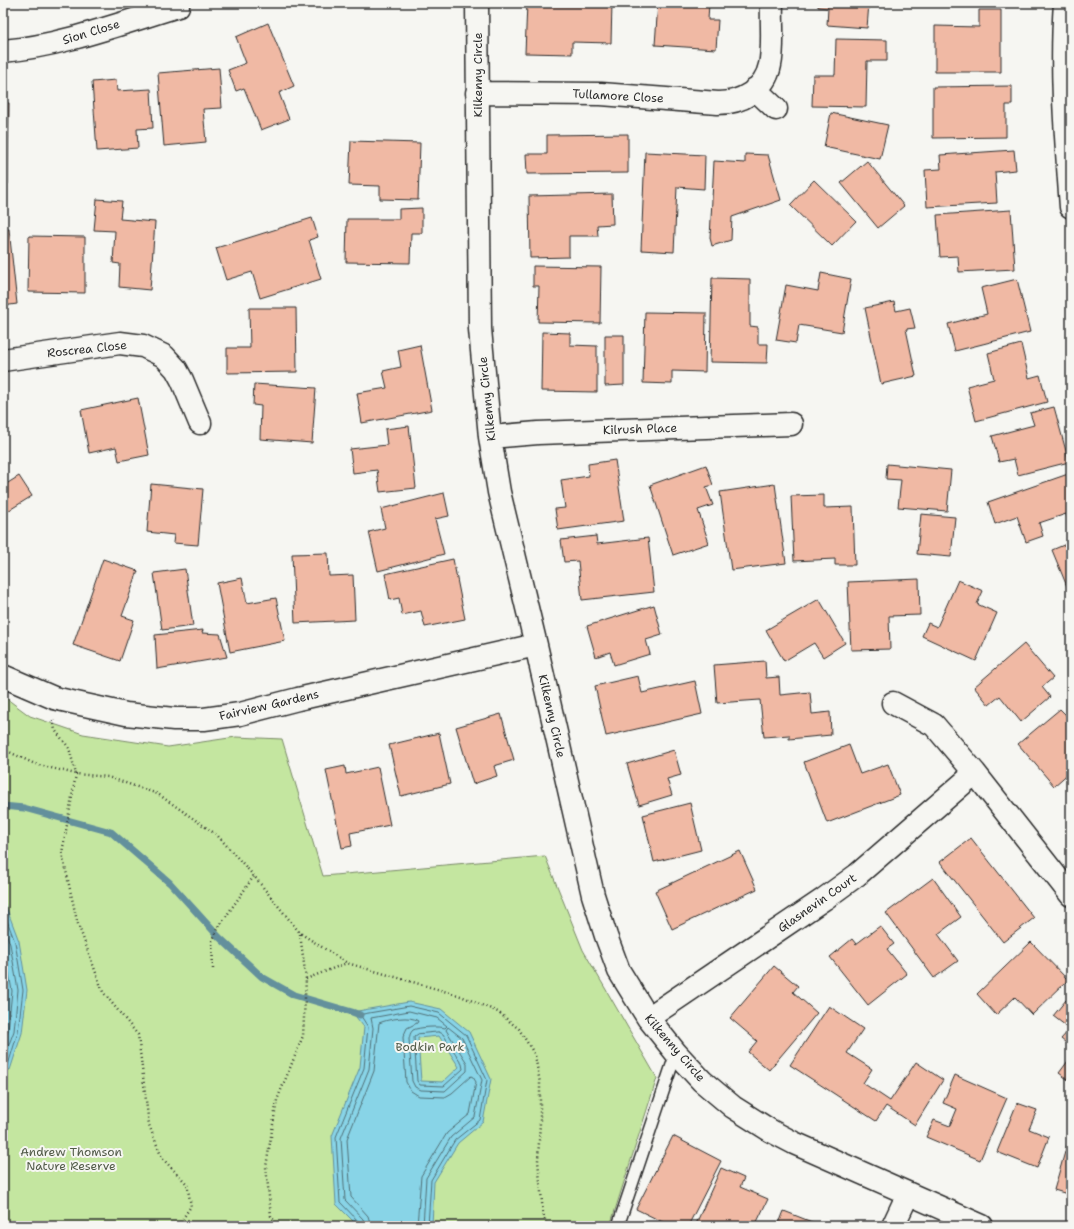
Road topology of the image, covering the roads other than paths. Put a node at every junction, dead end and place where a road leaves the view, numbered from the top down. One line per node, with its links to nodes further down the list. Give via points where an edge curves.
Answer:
1 (477, 3): 7 (street, Kilkenny Circle)
2 (772, 3): 6 (street, Tullamore Close, via 770,64 764,79)
3 (1065, 3): 9 (street, via 1062,63)
4 (178, 6): 5 (street, Sion Close, via 60,41 27,49)
5 (3, 51)
6 (755, 90): 7 (street, Tullamore Close, via 740,100 728,103 601,94); 8 (street)
7 (478, 93): 14 (street, Kilkenny Circle, via 480,329)
8 (776, 109)
9 (1068, 137): 10 (street)
10 (1071, 207)
11 (3, 360): 12 (street, Roscrea Close, via 120,343 143,346 164,356 176,369)
12 (200, 423)
13 (791, 424): 14 (street, Kilrush Place)
14 (490, 437): 15 (street, Kilkenny Circle, via 499,492)
15 (536, 645): 16 (street, Fairview Gardens, via 240,714 204,719 126,714 54,698); 20 (street, Kilkenny Circle, via 593,895 619,971)
16 (3, 676)
17 (893, 703): 18 (street, via 934,725)
18 (975, 774): 19 (street); 20 (street, Glasnevin Court, via 824,900)
19 (1071, 895)
20 (648, 1018): 21 (street, Kilkenny Circle)
21 (676, 1053): 22 (street, Kilkenny Circle, via 702,1081 764,1128); 23 (lane)
22 (908, 1194): 24 (street); 25 (street, Kilkenny Circle)
23 (618, 1226)
24 (893, 1226)
25 (982, 1226)

